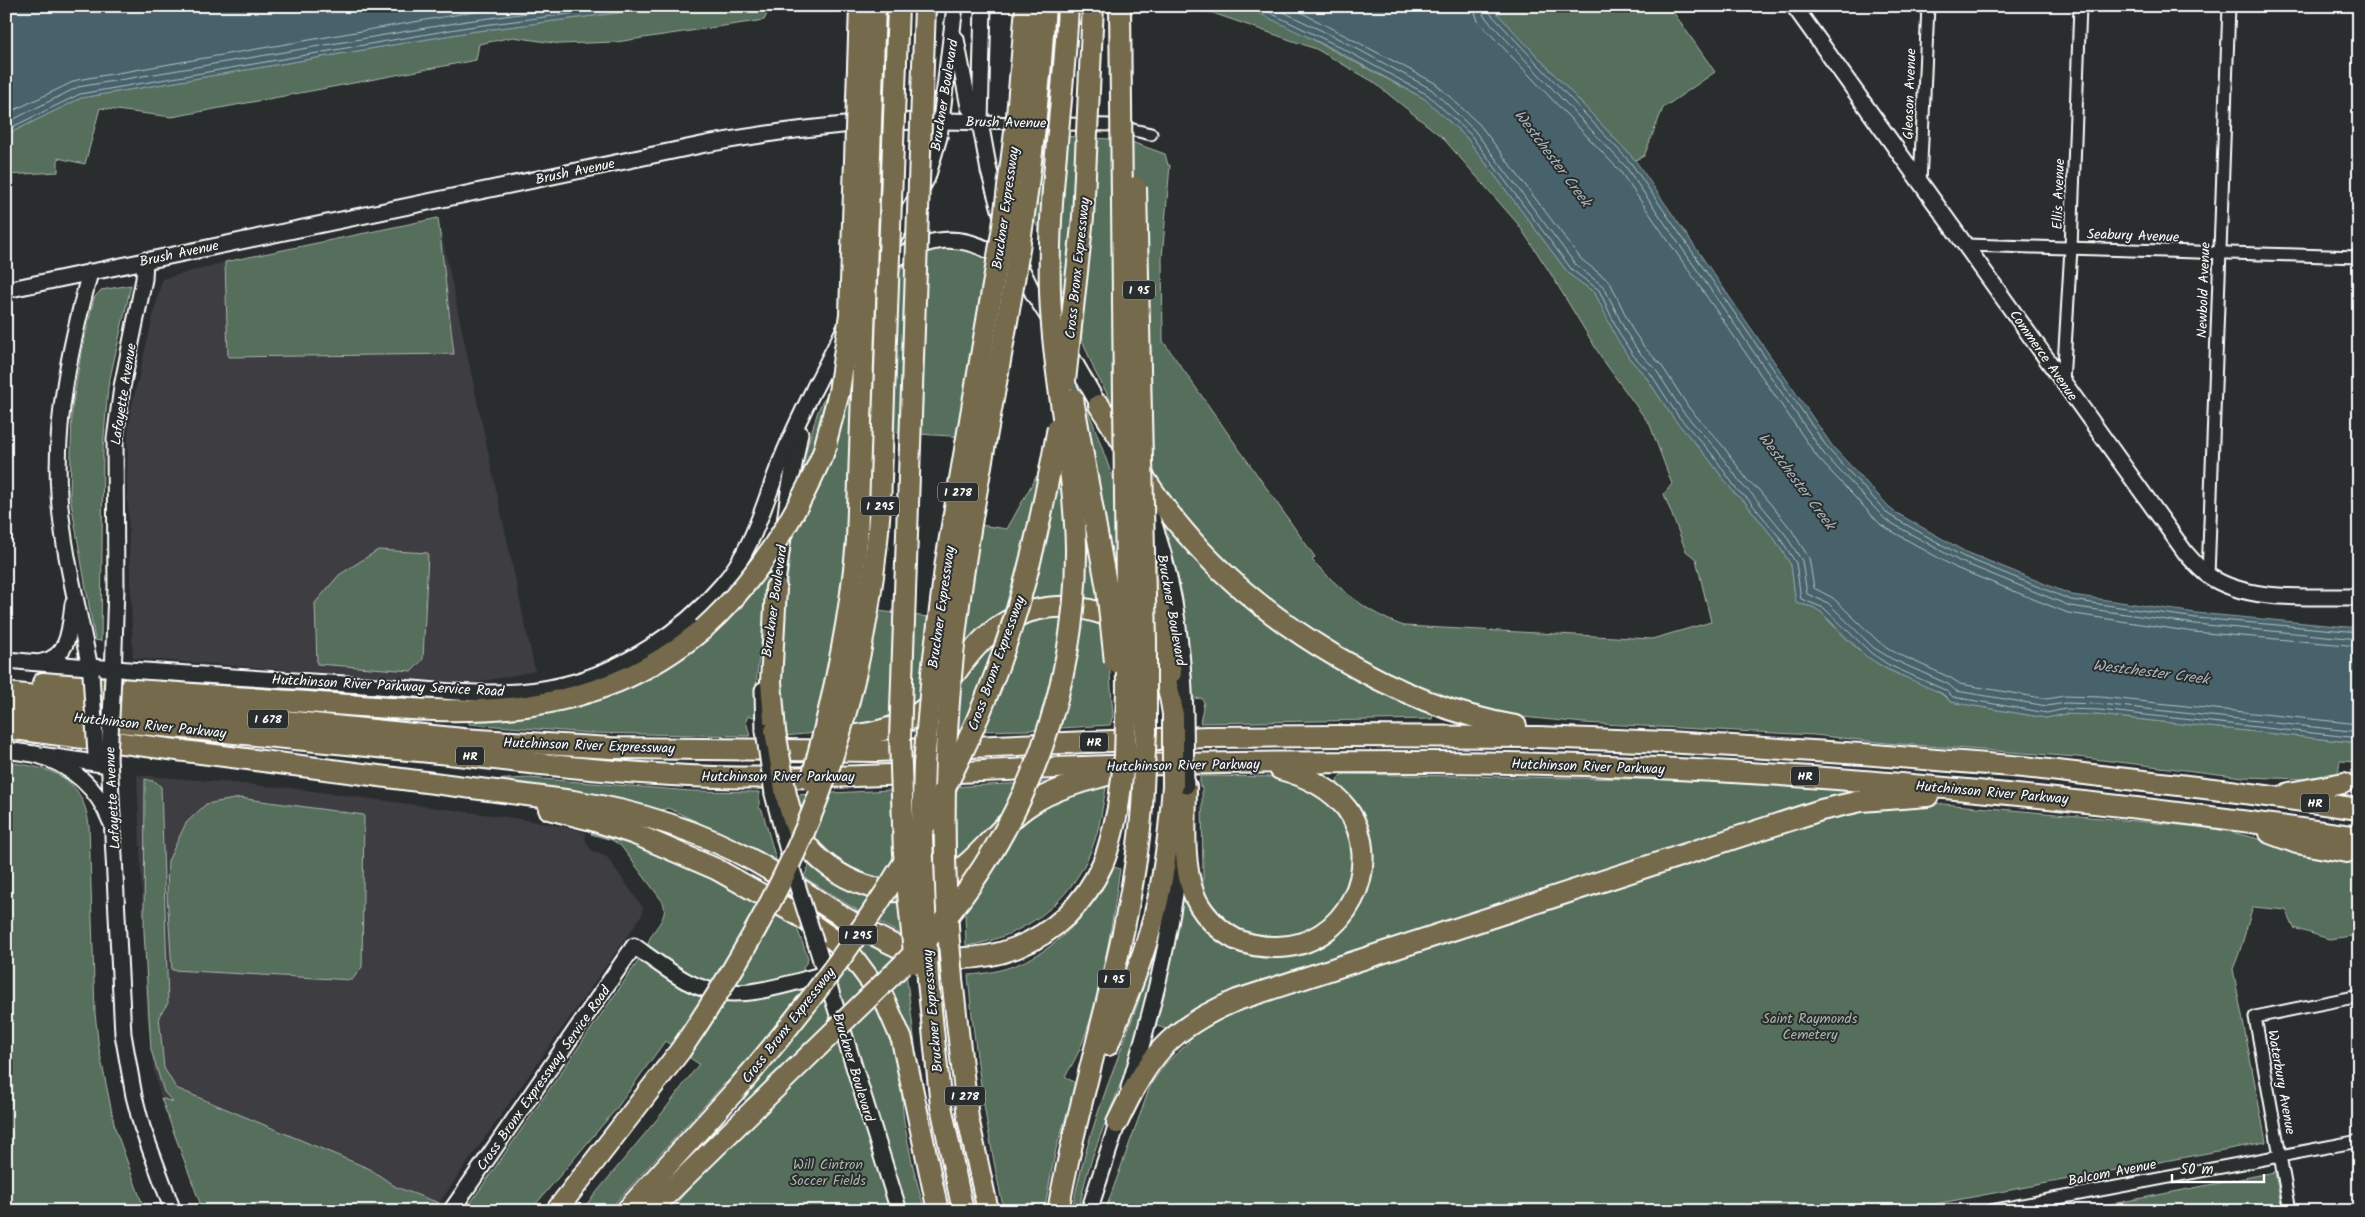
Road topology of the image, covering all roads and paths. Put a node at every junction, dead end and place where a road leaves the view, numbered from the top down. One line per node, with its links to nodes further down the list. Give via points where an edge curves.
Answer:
1 (860, 6): 36 (highway, bridge, via 850,314 840,392)
2 (874, 6): 24 (highway, bridge)
3 (898, 6): 68 (highway, I 295, bridge, via 881,492 866,621 846,710 819,796 779,884)
4 (925, 6): 69 (highway, bridge, via 900,739 904,860)
5 (955, 6): 17 (street, Bruckner Boulevard)
6 (984, 6): 19 (street)
7 (1026, 6): 69 (highway, Bruckner Expressway / I 278, bridge, via 1003,227 953,516 934,651 922,812)
8 (1045, 6): 83 (highway, Bruckner Expressway / I 278, bridge, via 1021,236 969,543 951,676 946,743 944,833 952,979 968,1118)
9 (1068, 6): 22 (highway, bridge)
10 (1093, 6): 78 (highway, Cross Bronx Expressway / I 295, bridge, via 1085,198 1068,357 1044,501 1027,576 992,682 964,751 937,805 903,866 846,952 735,1091)
11 (1120, 6): 63 (highway, bridge, via 1127,689 1125,756)
12 (1129, 6): 73 (highway, I 95, bridge, via 1145,574 1146,724 1142,808 1126,927)
13 (1794, 6): 21 (street, Commerce Avenue)
14 (1928, 6): 21 (street, Gleason Avenue)
15 (2080, 6): 25 (street, Ellis Avenue)
16 (2229, 6): 26 (street, Newbold Avenue)
17 (954, 28): 18 (street, Bruckner Boulevard); 19 (street, via 969,107)
18 (941, 120): 19 (street, Brush Avenue); 28 (street, Brush Avenue, via 819,126 706,144); 32 (street, Bruckner Boulevard, via 927,178)
19 (980, 122): 20 (street, Brush Avenue, via 1112,124); 31 (street, via 994,190 1014,252)
20 (1151, 134)
21 (1920, 184): 23 (street, Commerce Avenue)
22 (1054, 192): 63 (highway, bridge, via 1055,256 1061,311 1113,637 1120,752); 79 (highway, bridge, via 1051,318 1072,493 1076,568 1067,654 1058,697 1032,775 984,867 915,952)
23 (1966, 245): 25 (street, Seabury Avenue); 34 (street, Commerce Avenue)
24 (867, 247): 36 (highway, bridge, via 849,374); 68 (highway, bridge, via 857,540 843,651 800,813 764,902)
25 (2071, 248): 26 (street, Seabury Avenue); 34 (street, Ellis Avenue)
26 (2220, 253): 27 (street, Seabury Avenue); 37 (street, Newbold Avenue)
27 (2359, 258)
28 (145, 260): 29 (street, Brush Avenue); 44 (street, Lafayette Avenue, via 115,440)
29 (90, 272): 30 (street, Brush Avenue); 39 (street, Lafayette Avenue, via 72,347 60,444 60,509)
30 (6, 290)
31 (1032, 293): 32 (street, via 1009,265 984,248 941,240 923,244 898,257); 35 (street)
32 (863, 295): 33 (street, Bruckner Boulevard)
33 (818, 381): 38 (street, Bruckner Boulevard, via 794,459); 44 (street, Hutchinson River Parkway Service Road, via 788,444 749,544 724,584 670,633 590,678 550,688 481,693)
34 (2063, 382): 37 (street, Commerce Avenue, via 2185,552)
35 (1099, 405): 48 (highway, via 1161,614); 50 (highway, via 1183,532 1244,591 1297,630 1369,674 1425,702 1488,721)
36 (822, 456): 45 (highway, bridge, via 777,543 744,587 703,629 655,663 602,688 538,705 494,710 434,710)
37 (2208, 576): 40 (street, Commerce Avenue, via 2233,589 2279,596)
38 (776, 588): 61 (highway, bridge, via 769,731)
39 (74, 590): 42 (street, via 64,647 56,657); 43 (street, Lafayette Avenue)
40 (2359, 597)
41 (6, 660): 42 (street, Hutchinson River Parkway Service Road)
42 (36, 662): 43 (street, Hutchinson River Parkway Service Road)
43 (90, 670): 44 (street, Hutchinson River Parkway Service Road); 54 (street, Lafayette Avenue, bridge)
44 (113, 672): 54 (street, Lafayette Avenue, bridge)
45 (6, 681)
46 (6, 693): 52 (highway, Hutchinson River Expressway / I 678, via 463,739 611,748)
47 (6, 710): 56 (highway, Hutchinson River Parkway / HR, via 688,776 865,776)
48 (1179, 714): 52 (highway, via 1160,663 1138,632 1092,610 1049,606 1017,616 993,631 977,646 939,695 918,714 897,725 849,736); 59 (highway, bridge)
49 (6, 728): 57 (highway)
50 (1589, 738): 52 (highway, Hutchinson River Parkway / HR, via 1274,736 900,751); 62 (highway, Hutchinson River Parkway / HR, via 2014,766)
51 (6, 750): 53 (street)
52 (725, 750)
53 (35, 754): 54 (street); 65 (street, via 65,765 84,780 102,805)
54 (103, 760): 65 (street, Lafayette Avenue)
55 (1248, 764): 56 (highway, Hutchinson River Parkway / HR); 59 (highway, via 1286,771 1321,785 1346,809 1359,836 1363,851 1362,868 1353,900 1333,926 1304,942 1280,947 1243,942 1224,931 1202,910 1193,894 1190,879); 60 (highway, Hutchinson River Parkway / HR, via 1462,762 1647,768 1810,776)
56 (1140, 765): 61 (highway, via 1060,789 1034,802 1009,821 956,872 937,884 912,890 870,887 828,866 800,835)
57 (334, 769): 63 (highway, via 584,803 663,821 731,849 886,941 925,956 952,960 982,958 1011,950 1040,936 1062,918 1082,898 1098,872 1110,843); 81 (highway, via 394,788 550,810 620,828 733,877 826,933 867,973 894,1018 908,1062)
58 (2344, 782): 62 (highway)
59 (1179, 786): 71 (street, via 1178,880 1165,951); 73 (highway, via 1154,914)
60 (1996, 792): 66 (highway, Hutchinson River Parkway / HR, via 2223,818); 71 (highway, via 1885,798 1821,810 1237,1000 1208,1013 1169,1039 1147,1066)
61 (780, 795): 67 (street, Bruckner Boulevard, bridge, via 793,872)
62 (2272, 796): 64 (highway, Hutchinson River Parkway / HR)
63 (1118, 808)
64 (2359, 809)
65 (114, 831): 75 (street, Lafayette Avenue, via 120,1004 127,1065 142,1127)
66 (2353, 844)
67 (825, 974): 76 (street, Cross Bronx Expressway Service Road, via 756,992 722,992 686,981 634,946); 80 (street, Bruckner Boulevard)
68 (728, 976): 77 (highway, I 295, bridge, via 680,1051)
69 (923, 981): 82 (highway, via 941,1106)
70 (2359, 996): 74 (street, Waterbury Avenue, via 2255,1017)
71 (1117, 1123): 85 (street)
72 (2359, 1141): 74 (street, Balcom Avenue)
73 (1072, 1148): 84 (highway, I 95)
74 (2280, 1156): 86 (street, Balcom Avenue); 87 (street, Waterbury Avenue)
75 (173, 1211)
76 (451, 1211)
77 (556, 1211)
78 (626, 1211)
79 (650, 1211)
80 (899, 1211)
81 (938, 1211)
82 (964, 1211)
83 (988, 1211)
84 (1058, 1211)
85 (1089, 1211)
86 (1990, 1211)
87 (2290, 1211)

